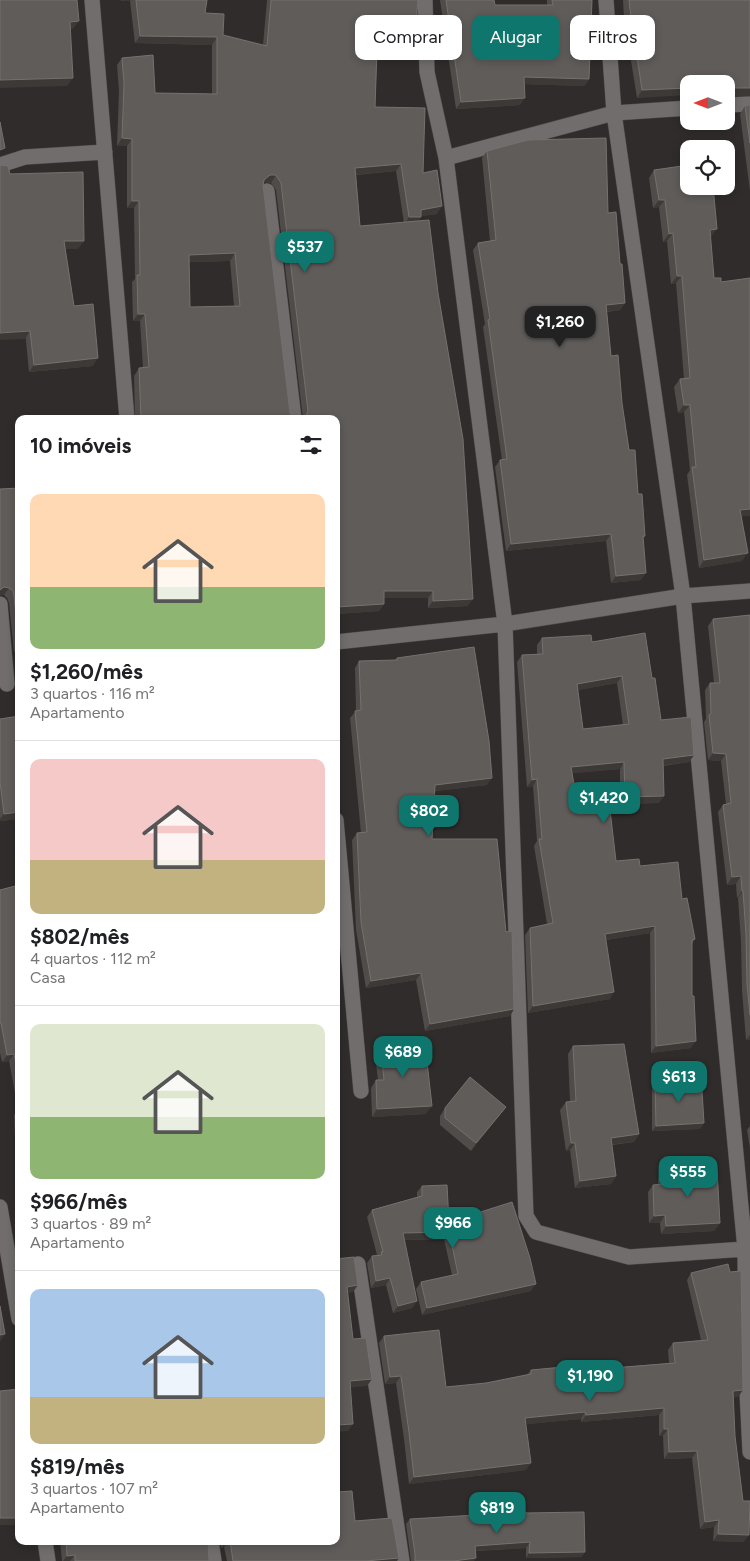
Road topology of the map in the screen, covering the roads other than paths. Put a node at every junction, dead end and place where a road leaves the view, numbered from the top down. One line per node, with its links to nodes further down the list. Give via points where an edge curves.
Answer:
1 (92, 0): 8 (street)
2 (425, 0): 9 (street, via 427,72)
3 (606, 0): 7 (street)
4 (750, 104): 5 (street)
5 (735, 105)
6 (680, 109): 7 (street)
7 (614, 113): 9 (street); 15 (street)
8 (104, 152): 10 (street, via 25,157); 12 (street)
9 (446, 158): 17 (street)
10 (0, 166)
11 (268, 192): 13 (street)
12 (127, 415)
13 (294, 415)
14 (750, 591): 15 (street)
15 (684, 596): 17 (street); 23 (street)
16 (0, 604): 19 (street)
17 (505, 624): 18 (street); 23 (street, via 526,1216 536,1232 629,1257)
18 (340, 642)
19 (9, 684)
20 (340, 863): 21 (street)
21 (361, 1091)
22 (0, 1207): 25 (street)
23 (745, 1248): 26 (street)
24 (358, 1264): 31 (street)
25 (15, 1295)
26 (750, 1452)
27 (46, 1545): 29 (street)
28 (212, 1545): 30 (street)
29 (48, 1561)
30 (214, 1561)
31 (402, 1561)

